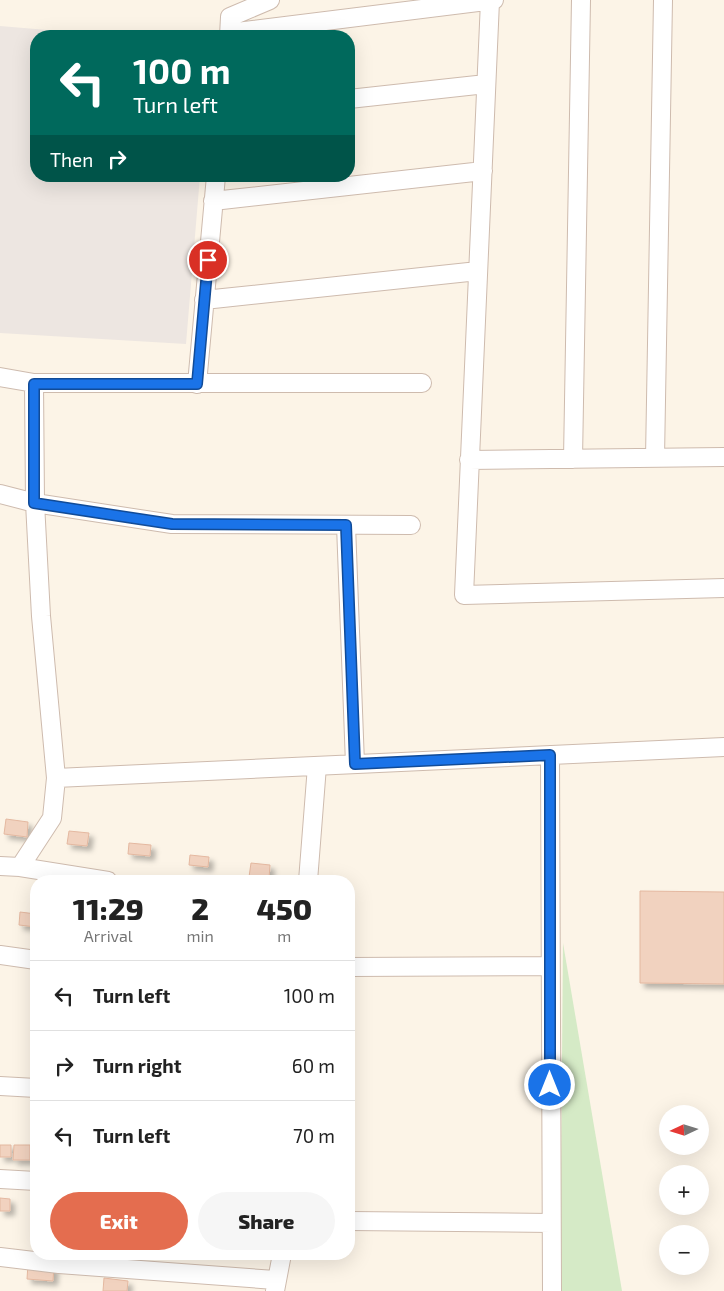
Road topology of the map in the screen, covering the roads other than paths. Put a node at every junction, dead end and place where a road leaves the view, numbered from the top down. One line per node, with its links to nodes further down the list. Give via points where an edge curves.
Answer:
1 (270, 0): 5 (street, via 230,17)
2 (581, 0): 20 (street)
3 (663, 0): 18 (street)
4 (492, 1): 6 (street); 7 (street)
5 (229, 30)
6 (268, 30)
7 (486, 84): 8 (street); 9 (street)
8 (355, 98)
9 (482, 171): 11 (street); 12 (street)
10 (215, 182): 11 (street)
11 (213, 201): 13 (street)
12 (478, 272): 13 (street); 21 (street)
13 (204, 300): 16 (street)
14 (0, 377): 15 (street)
15 (34, 384): 16 (street); 23 (street)
16 (197, 384): 17 (street)
17 (422, 384)
18 (655, 458): 19 (street); 20 (street)
19 (724, 458)
20 (572, 459): 21 (street)
21 (470, 460): 26 (street, via 464,595)
22 (0, 494): 23 (street)
23 (34, 503): 24 (street, via 172,524); 31 (street)
24 (346, 525): 25 (street); 29 (street)
25 (411, 525)
26 (724, 588)
27 (724, 747): 28 (street)
28 (550, 755): 29 (street); 39 (street)
29 (355, 764): 30 (street)
30 (317, 766): 31 (street); 35 (street)
31 (56, 778): 33 (street, via 52,818)
32 (0, 866): 33 (street)
33 (20, 868): 34 (street)
34 (67, 875)
35 (308, 875)
36 (0, 955): 37 (street)
37 (30, 959)
38 (355, 966): 39 (street)
39 (550, 966): 45 (street)
40 (0, 1086): 41 (street)
41 (30, 1088)
42 (0, 1179): 43 (street)
43 (30, 1181)
44 (355, 1222): 45 (street)
45 (551, 1223): 49 (street)
46 (0, 1257): 48 (street)
47 (281, 1260): 48 (street)
48 (275, 1286)
49 (552, 1291)

